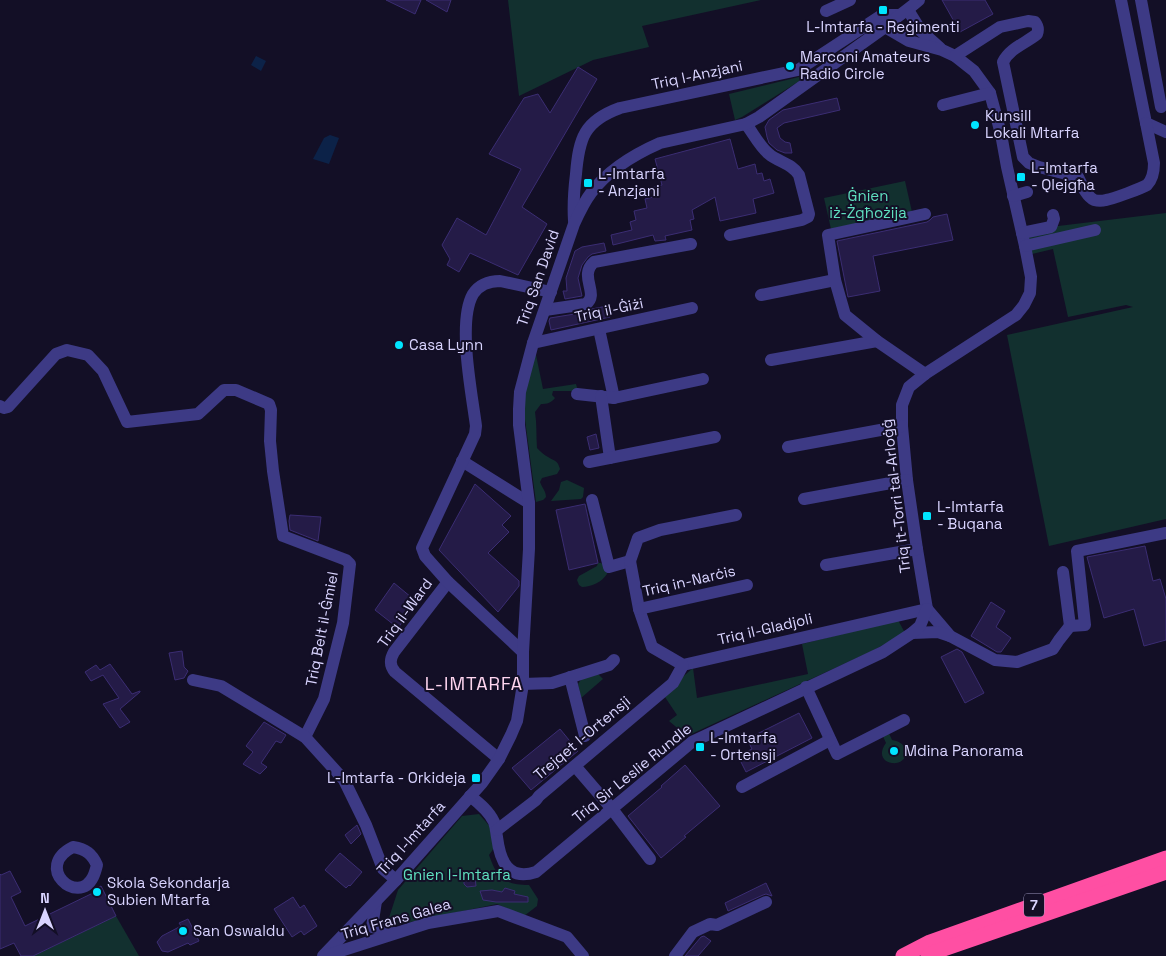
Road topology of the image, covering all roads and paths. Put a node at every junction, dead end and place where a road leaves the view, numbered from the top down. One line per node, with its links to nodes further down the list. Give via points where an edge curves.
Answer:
1 (850, 0): 5 (street)
2 (919, 0): 6 (street, Triq San David)
3 (1121, 0): 13 (street)
4 (1140, 0): 12 (street)
5 (826, 11)
6 (904, 12): 7 (street, Triq San David); 8 (street); 20 (street, Triq l-Anzjani, via 882,15 798,70 620,108 597,119 582,140 578,152)
7 (885, 27): 8 (street, via 909,41); 14 (street, Triq San David)
8 (942, 50): 9 (street)
9 (955, 56): 10 (street, via 974,71); 13 (street, via 1000,27 1028,21 1036,23 1037,34 1007,55 1004,62 1023,158 1039,167 1078,178 1095,200 1106,200 1144,186 1150,180 1154,163)
10 (990, 93): 11 (street); 17 (street, Triq it-Torri tal-Arloġġ)
11 (943, 106)
12 (1161, 107)
13 (1146, 123): 15 (street)
14 (746, 124): 20 (street, Triq San David, via 660,143 632,157 598,185); 23 (street, via 769,155 792,166 799,174 809,214 802,220)
15 (1166, 132)
16 (1026, 192): 17 (street)
17 (1013, 196): 22 (street, Triq it-Torri tal-Arloġġ)
18 (925, 214): 26 (street, via 828,235)
19 (1053, 215): 22 (street, via 1051,227)
20 (574, 224): 27 (street, Triq San David)
21 (1095, 230): 25 (street)
22 (1022, 233): 25 (street, Triq it-Torri tal-Arloġġ)
23 (730, 235)
24 (691, 244): 30 (street, via 594,262 587,272 589,302)
25 (1025, 246): 35 (street, Triq it-Torri tal-Arloġġ, via 1031,278 1030,294 1024,305 1016,315)
26 (835, 280): 28 (street); 32 (street, via 845,315)
27 (551, 292): 30 (street, Triq San David); 45 (street, via 492,281 473,294 466,346 476,426)
28 (762, 295)
29 (692, 308): 31 (street, Triq il-Ġiżi)
30 (545, 310): 33 (street, Triq San David)
31 (599, 329): 33 (street, Triq il-Ġiżi); 39 (street)
32 (877, 341): 34 (street); 35 (street)
33 (533, 342): 50 (street, Triq San David, via 519,409)
34 (771, 360)
35 (925, 374): 41 (street, Triq it-Torri tal-Arloġġ, via 910,387 902,404)
36 (702, 379): 39 (street)
37 (577, 394): 38 (street)
38 (601, 396): 39 (street); 44 (street)
39 (614, 398)
40 (0, 406): 73 (street, Triq Belt il-Ġmiel, via 8,407 56,354 67,350 88,355 103,371 128,422 198,414 224,390 236,390 269,404 273,471 283,536 350,563 342,624 324,699)
41 (902, 426): 43 (street); 47 (street, Triq it-Torri tal-Arloġġ)
42 (715, 436): 44 (street)
43 (788, 446)
44 (610, 458): 46 (street)
45 (462, 461): 50 (street); 57 (street, via 422,548)
46 (589, 462)
47 (907, 480): 48 (street); 53 (street, Triq it-Torri tal-Arloġġ)
48 (804, 499)
49 (592, 500): 54 (street, via 609,567)
50 (529, 503): 64 (street, Triq San David)
51 (736, 515): 54 (street, via 660,530 638,538)
52 (1166, 533): 61 (street, via 1077,551 1085,625)
53 (917, 549): 55 (street); 60 (street, Triq it-Torri tal-Arloġġ)
54 (630, 561): 59 (street)
55 (826, 565)
56 (1063, 572): 61 (street)
57 (448, 582): 64 (street); 75 (street, Triq il-Ward, via 394,652 390,663 395,672)
58 (747, 585): 59 (street, Triq in-Narċis)
59 (639, 609): 66 (street, via 652,647)
60 (927, 609): 62 (street, Triq Sir Leslie Rundle, via 920,626); 63 (street); 66 (street, Triq il-Gladjoli)
61 (1070, 626): 63 (street, via 1054,649 1017,662 995,660)
62 (912, 633): 63 (street, via 938,632); 70 (street, Triq Sir Leslie Rundle, via 883,652)
63 (950, 636)
64 (523, 652): 69 (street, Triq San David)
65 (614, 660): 67 (street, via 609,666)
66 (683, 665): 76 (street, Trejqet l-Ortensji, via 673,682)
67 (570, 677): 69 (street, via 552,683); 72 (street)
68 (193, 680): 73 (street, via 221,686)
69 (523, 684): 75 (street, Triq San David, via 516,721)
70 (806, 688): 74 (street); 79 (street, Triq Sir Leslie Rundle, via 692,742)
71 (904, 720): 74 (street, via 837,754)
72 (585, 736)
73 (304, 737): 84 (street, via 344,780 383,869)
74 (830, 740): 77 (street)
75 (499, 759): 78 (street, Triq l-Imtarfa)
76 (575, 766): 79 (street); 80 (street, Trejqet l-Ortensji)
77 (742, 787)
78 (470, 796): 80 (street, Triq Sir Leslie Rundle, via 493,820); 84 (street, Triq l-Imtarfa)
79 (612, 808): 80 (street, Triq Sir Leslie Rundle, via 536,872 529,874 522,875 508,869 501,855); 82 (street)
80 (497, 830)
81 (1166, 858): 93 (highway, 7, via 930,942)
82 (650, 859)
83 (1166, 872): 94 (highway, 7)
84 (396, 880): 85 (street, Triq l-Imtarfa)
85 (376, 901): 87 (street, Triq l-Imtarfa); 88 (street, via 372,927)
86 (766, 902): 92 (street, via 717,925 710,924 693,932)
87 (353, 926): 89 (street); 90 (street, Triq l-Imtarfa)
88 (397, 933): 89 (street, Triq Frans Galea); 91 (street, Triq Frans Galea, via 428,923 498,911 567,937)
89 (369, 942): 90 (street, Triq Frans Galea)
90 (324, 956)
91 (583, 956)
92 (675, 956)
93 (903, 956)
94 (928, 956)

